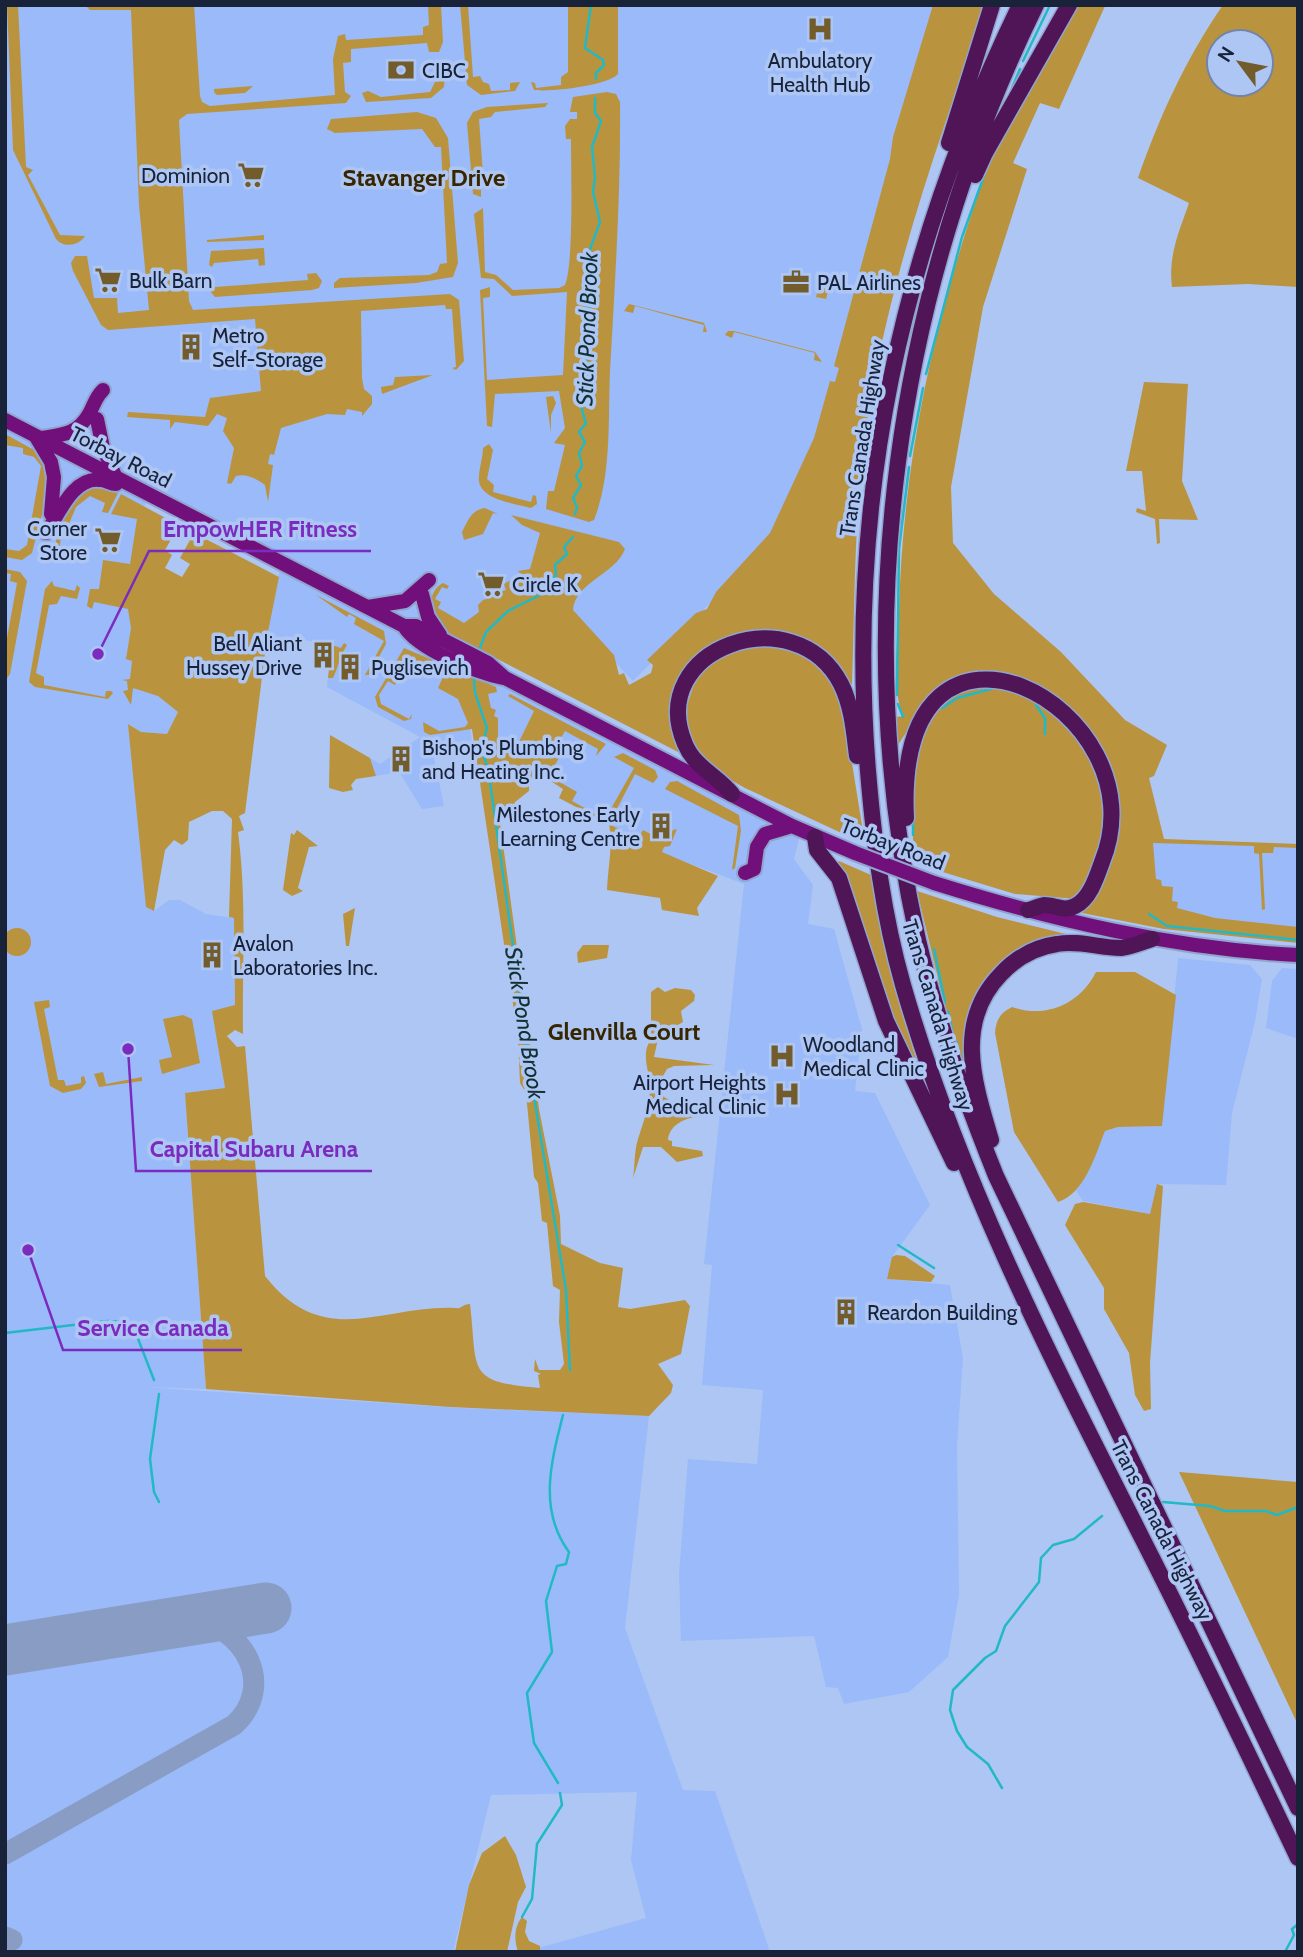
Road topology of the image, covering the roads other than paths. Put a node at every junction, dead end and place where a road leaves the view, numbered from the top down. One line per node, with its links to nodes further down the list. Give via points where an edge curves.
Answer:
1 (992, 5): 5 (highway, via 932,199)
2 (1020, 5): 5 (highway, Trans Canada Highway, via 954,155)
3 (1036, 5): 6 (highway, Trans Canada Highway, via 965,173)
4 (1069, 5): 6 (highway, via 985,153)
5 (910, 294): 21 (highway, Trans Canada Highway, via 886,402 866,539 862,654)
6 (923, 315): 26 (highway, Trans Canada Highway, via 903,424 886,608 893,785)
7 (103, 390): 10 (main road, via 75,430 61,437)
8 (97, 419): 11 (main road, via 103,449)
9 (5, 420): 10 (main road, Torbay Road)
10 (37, 437): 11 (main road, Torbay Road); 12 (main road, via 54,477)
11 (120, 480): 13 (main road, via 113,485 95,480 79,488); 16 (main road, Torbay Road)
12 (51, 514)
13 (46, 533)
14 (429, 580): 16 (main road, via 405,601)
15 (422, 594): 18 (main road, via 428,617)
16 (368, 607): 17 (main road, Torbay Road)
17 (404, 626): 18 (main road, Torbay Road, via 416,626); 19 (main road, Torbay Road, via 410,636 426,645 483,674)
18 (442, 640): 19 (main road, Torbay Road, via 488,663)
19 (505, 678): 20 (main road, Torbay Road)
20 (732, 794): 21 (highway, via 703,770 686,747 679,711 684,688 694,670 719,648 743,640 777,639 815,654 841,683 851,715 863,806); 22 (main road, Torbay Road)
21 (869, 813): 29 (highway, Trans Canada Highway, via 903,986 943,1109)
22 (792, 826): 23 (main road, Torbay Road); 24 (main road, via 765,834 757,847 754,869)
23 (815, 837): 25 (main road, Torbay Road, bridge, via 934,883); 29 (highway, via 817,850 839,878 886,1021 983,1224)
24 (745, 873)
25 (1028, 910): 26 (highway, via 1044,905 1068,909 1084,899 1108,848 1112,804 1096,756 1066,714 1027,687 981,680 957,686 937,698 924,712 911,740 905,814); 27 (main road, Torbay Road)
26 (914, 918): 30 (highway, Trans Canada Highway, via 963,1095)
27 (1152, 939): 28 (main road, Torbay Road); 30 (highway, via 1122,948 1068,943 1037,949 1005,970 979,1005 972,1035 973,1076 1001,1175)
28 (1298, 955)
29 (991, 1231): 34 (highway, Trans Canada Highway)
30 (1031, 1255): 31 (highway, Trans Canada Highway)
31 (1282, 1774): 32 (highway); 33 (highway, Trans Canada Highway)
32 (1298, 1802)
33 (1298, 1808)
34 (1298, 1858)

